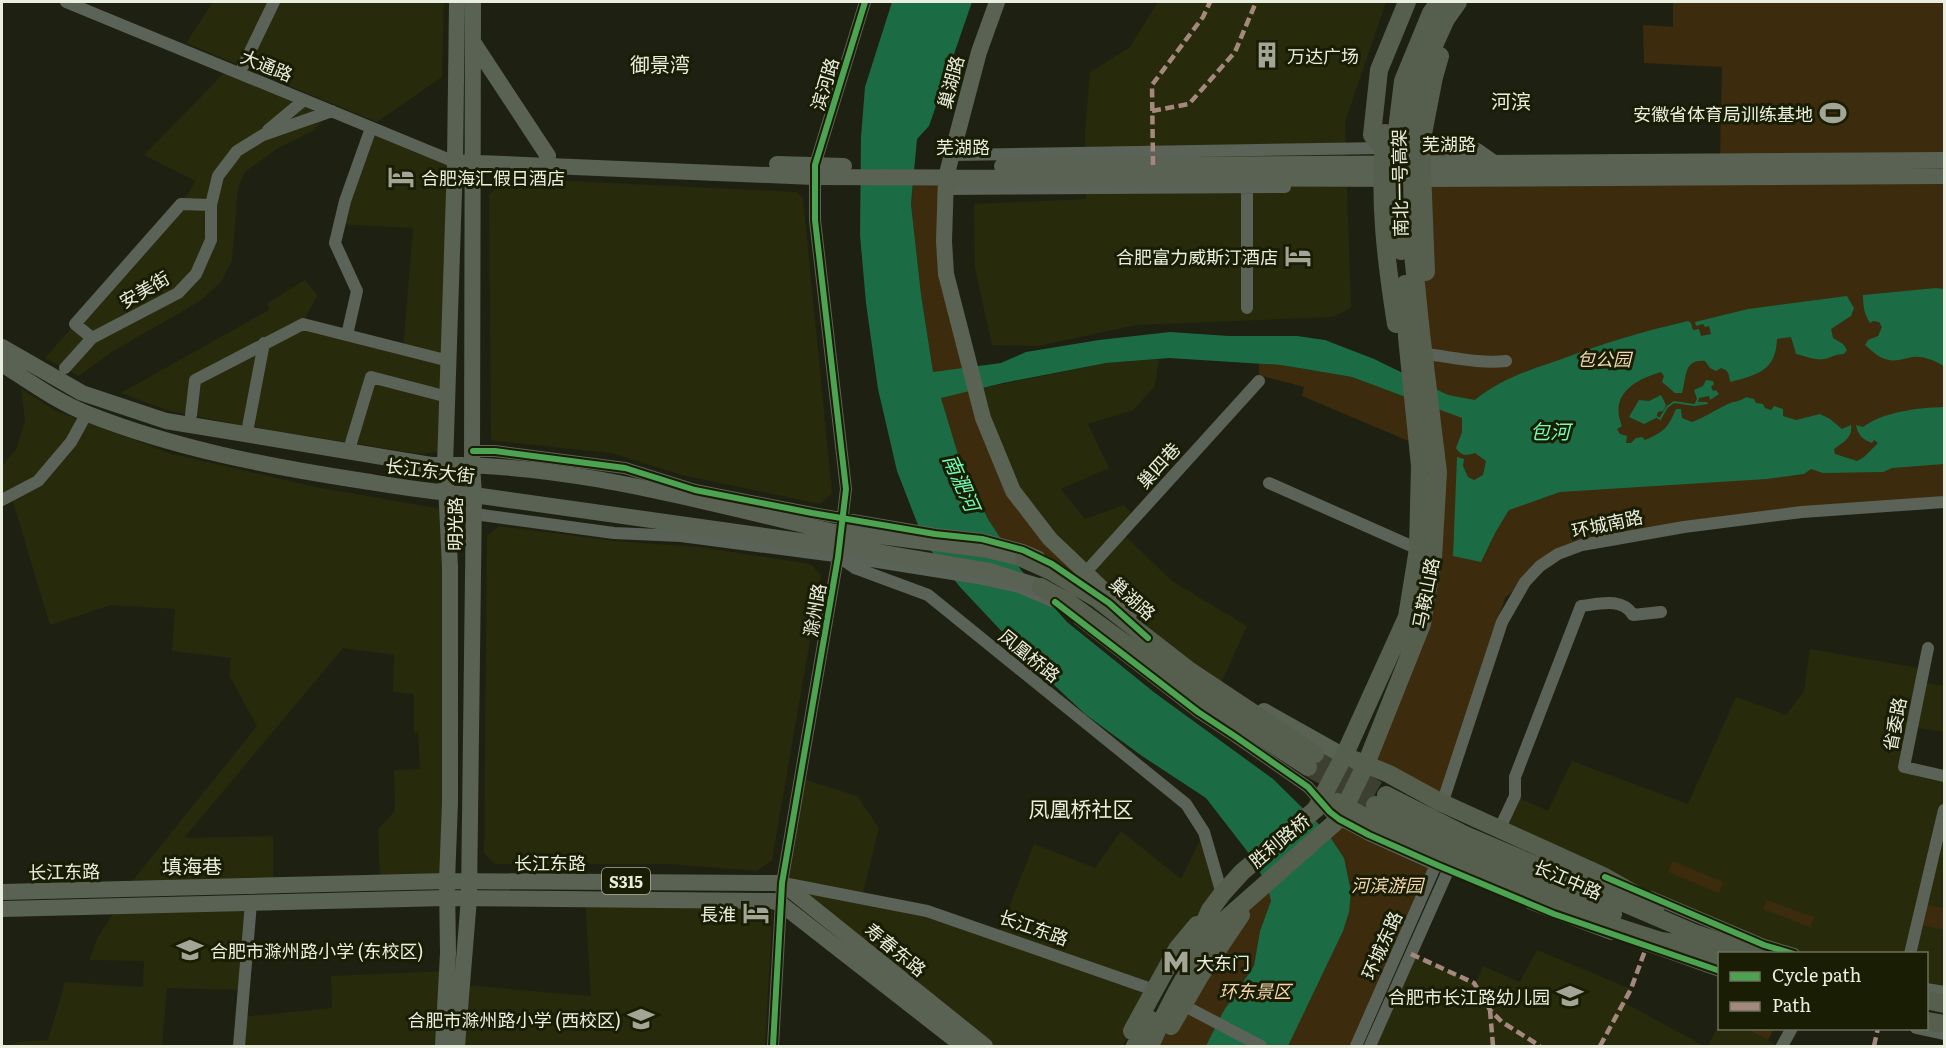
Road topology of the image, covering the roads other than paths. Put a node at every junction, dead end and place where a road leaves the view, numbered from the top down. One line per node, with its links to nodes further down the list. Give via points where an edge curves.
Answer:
1 (66, 2): 16 (street, 大通路)
2 (85, 2): 15 (street, 大通路)
3 (274, 2): 15 (street)
4 (457, 2): 22 (main road, 明光路)
5 (473, 2): 14 (main road, 明光路)
6 (865, 2): 29 (street, 滨河路)
7 (997, 2): 28 (main road, 巢湖路, via 979,52)
8 (1407, 2): 26 (highway, via 1379,70 1372,135)
9 (1416, 2): 26 (highway, via 1385,75 1378,139)
10 (1426, 2): 26 (highway, via 1394,70)
11 (1439, 2): 35 (highway, 南北一号高架, via 1403,81 1395,146 1396,212)
12 (1458, 2): 35 (highway, 南北一号高架, via 1446,19 1415,87 1409,132)
13 (1470, 2): 20 (highway, via 1446,36)
14 (473, 42): 21 (main road); 23 (main road, 明光路)
15 (243, 66): 22 (street, 大通路)
16 (304, 100): 17 (street, 大通路); 19 (street)
17 (332, 111): 18 (street, 大通路); 19 (street, 安美街)
18 (371, 128): 22 (street, 大通路); 34 (street, via 345,201 335,243 357,291)
19 (263, 135): 32 (street, 安美街, via 237,151 218,176)
20 (1421, 144): 25 (main road, via 1477,151); 27 (highway)
21 (548, 156): 23 (main road); 29 (main road)
22 (455, 158): 23 (main road); 39 (main road, 明光路)
23 (473, 159): 29 (main road); 51 (main road, 明光路)
24 (1944, 160): 25 (main road, 芜湖路)
25 (1494, 163): 27 (main road, 芜湖路)
26 (1382, 169): 27 (main road, 芜湖路); 28 (main road, 芜湖路); 31 (street); 42 (highway, via 1390,286 1398,332)
27 (1422, 171): 30 (main road, 芜湖路); 42 (highway, via 1427,317)
28 (947, 172): 29 (main road, 芜湖路); 31 (street); 63 (main road, 巢湖路, via 946,274 990,437 1012,491)
29 (812, 173): 59 (street, 滁州路, via 808,220 838,489)
30 (1944, 176)
31 (1247, 187): 33 (street)
32 (211, 205): 36 (street, 安美街, via 211,240 196,274 178,292); 36 (street, via 181,204 75,324)
33 (1247, 308)
34 (347, 335): 37 (street, via 303,324); 39 (street)
35 (1414, 335): 42 (highway, 马鞍山路)
36 (92, 338): 43 (street, 安美街)
37 (264, 344): 48 (street, via 195,380); 49 (street)
38 (2, 347): 52 (main road, 长江东大街, via 82,393 166,421)
39 (449, 361): 45 (main road, 明光路)
40 (1506, 361): 42 (street, via 1486,363 1470,359)
41 (2, 363): 47 (main road, 长江东大街)
42 (1420, 365): 46 (highway, 马鞍山路)
43 (65, 368)
44 (1259, 381): 63 (street, 巢四巷)
45 (448, 397): 50 (street, via 371,377); 52 (main road, 明光路)
46 (1422, 411): 60 (highway, 马鞍山路); 70 (highway, 马鞍山路, via 1438,472 1433,558 1422,624)
47 (87, 413): 54 (main road, 长江东大街, via 157,438 285,469); 56 (street, via 71,442 38,481)
48 (191, 415)
49 (248, 427)
50 (351, 443)
51 (472, 458): 52 (main road, 长江东大街); 55 (main road, 明光路); 59 (main road, 长江东大街, via 626,484)
52 (445, 465): 54 (main road, 明光路)
53 (1269, 483): 60 (street)
54 (446, 494): 55 (main road, 长江东大街); 81 (main road, 明光路, via 450,567)
55 (474, 495): 58 (main road, 明光路); 59 (main road, 长江东大街)
56 (2, 500)
57 (1944, 501): 74 (street, 环城南路, via 1684,526 1592,542 1558,554 1525,582 1502,622)
58 (474, 514): 59 (street, via 614,533); 82 (main road, 明光路)
59 (837, 538): 61 (main road, 长江东大街, via 866,528); 62 (main road, 长江东大街); 83 (street, 滁州路); 86 (street, 凤凰桥路, via 855,568 928,595 1185,804 1204,832)
60 (1418, 549): 69 (highway, 马鞍山路, via 1407,616)
61 (1024, 554): 65 (street, via 1052,564); 67 (highway, via 1096,598)
62 (868, 556): 64 (main road, 长江东大街, via 989,571); 73 (street, via 1019,587 1055,602 1198,712 1308,787)
63 (1084, 574): 65 (main road, 巢湖路)
64 (1041, 587): 67 (highway, via 1068,602 1185,687 1312,761)
65 (1116, 605): 67 (street); 69 (main road, 巢湖路, via 1220,686)
66 (1661, 612): 77 (street, via 1633,615 1629,608 1615,603 1581,606 1515,777 1515,796)
67 (1148, 638)
68 (1928, 648): 71 (street, 省委路, via 1904,767)
69 (1344, 756): 70 (highway); 73 (highway, 马鞍山路)
70 (1366, 764): 74 (highway); 76 (highway, 马鞍山路)
71 (1944, 776)
72 (1380, 800): 93 (highway, 长江中路, via 1473,855)
73 (1320, 802): 76 (highway); 86 (highway, 胜利路桥)
74 (1442, 804): 77 (highway)
75 (1944, 810): 96 (street)
76 (1343, 812): 78 (highway, 马鞍山路); 79 (highway)
77 (1499, 830): 80 (highway)
78 (1326, 831): 85 (highway, 胜利路桥)
79 (1444, 864): 93 (highway, via 1661,940); 98 (street, via 1594,928); 122 (street, 环城东路); 123 (street, 环城东路)
80 (1605, 877): 93 (highway, via 1661,909); 95 (street)
81 (447, 881): 82 (main road, 长江东路 / S315); 84 (main road, 长江东路); 87 (main road, 明光路)
82 (469, 881): 83 (main road, 长江东路 / S315); 88 (main road, 明光路)
83 (778, 882): 89 (street, 滁州路); 100 (street, 长江东路, via 927,911); 116 (main road, 寿春东路)
84 (2, 892)
85 (1255, 893): 104 (highway); 119 (highway, 胜利路桥, via 1204,945)
86 (1222, 894): 92 (highway, 胜利路桥)
87 (447, 898): 88 (main road, 长江东路); 90 (main road, 长江东路); 111 (main road, 明光路)
88 (469, 898): 89 (main road, 长江东路 / S315); 112 (main road, 明光路)
89 (777, 902): 113 (street, 滁州路); 114 (street, 滁州路); 115 (main road, 寿春东路)
90 (251, 903): 91 (main road, 长江东路); 110 (street)
91 (2, 909)
92 (1210, 910): 100 (highway, via 1177,949); 118 (highway, via 1184,965)
93 (1692, 939): 94 (highway, 长江中路); 97 (highway, 长江中路)
94 (1746, 952)
95 (1787, 952)
96 (1910, 952)
97 (1718, 957)
98 (1718, 971)
99 (1928, 988): 101 (street)
100 (1154, 990): 117 (highway)
101 (1944, 992)
102 (1928, 1000): 103 (highway)
103 (1944, 1004)
104 (1184, 1005): 120 (highway); 121 (street)
105 (1928, 1021): 106 (highway)
106 (1944, 1024)
107 (1791, 1030): 124 (street)
108 (1922, 1030): 109 (street)
109 (1944, 1034)
110 (239, 1047)
111 (443, 1047)
112 (457, 1047)
113 (765, 1047)
114 (773, 1047)
115 (963, 1047)
116 (986, 1047)
117 (1123, 1047)
118 (1135, 1047)
119 (1150, 1047)
120 (1159, 1047)
121 (1262, 1047)
122 (1356, 1047)
123 (1370, 1047)
124 (1782, 1047)

